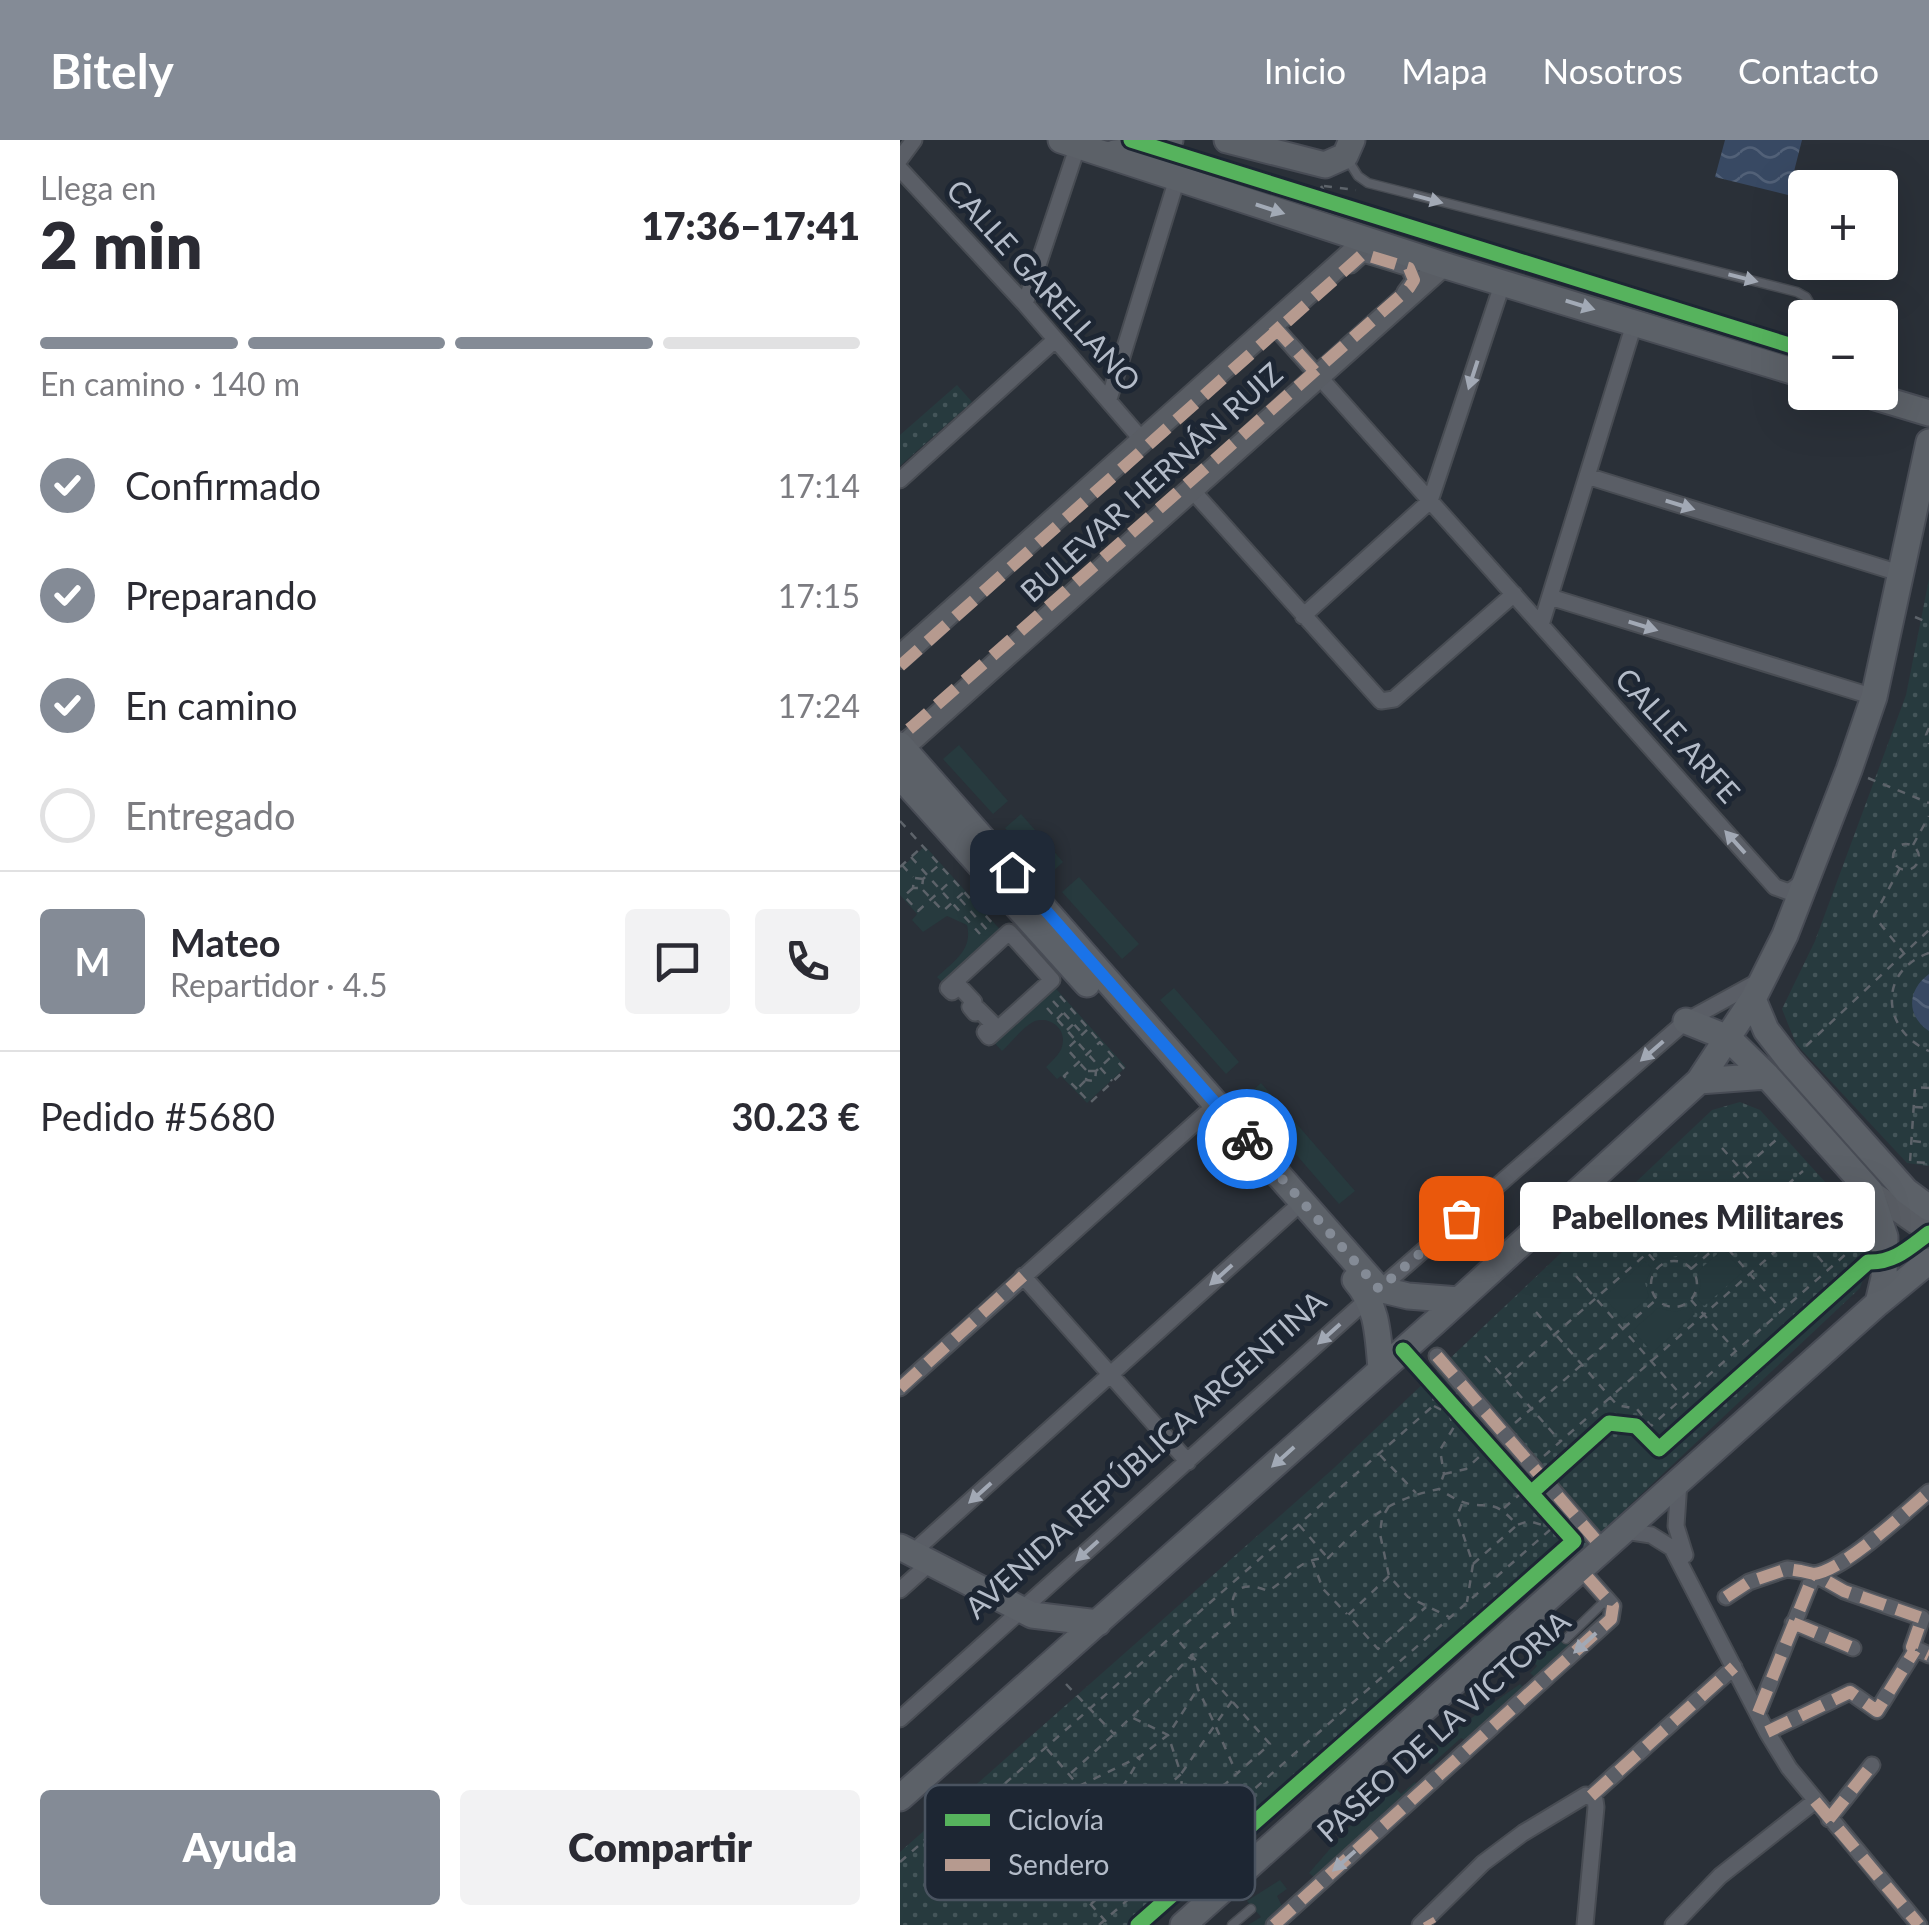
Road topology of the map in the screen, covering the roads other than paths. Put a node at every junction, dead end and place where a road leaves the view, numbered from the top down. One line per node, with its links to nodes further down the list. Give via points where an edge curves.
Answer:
1 (1170, 140): 6 (main road, via 1157,148)
2 (1227, 140): 5 (main road, via 1325,164)
3 (912, 141): 7 (street)
4 (1069, 143): 6 (main road); 14 (street)
5 (1343, 152): 13 (lane, one-way to 13, via 1368,183)
6 (1105, 154): 9 (main road)
7 (900, 159)
8 (900, 169): 14 (street, CALLE GARELLANO)
9 (1177, 179): 10 (main road, one-way to 10); 20 (street)
10 (1367, 240): 11 (main road); 16 (street, BULEVAR HERNÁN RUIZ)
11 (1443, 265): 12 (main road); 19 (street, BULEVAR HERNÁN RUIZ)
12 (1503, 282): 15 (main road, one-way to 15); 28 (street, one-way to 28)
13 (1808, 300)
14 (1025, 304): 17 (street, CALLE GARELLANO)
15 (1635, 321): 18 (main road); 25 (street)
16 (1275, 328): 19 (street, CALLE ARFE); 19 (street, via 1363,254 1410,268 1409,288); 23 (street, BULEVAR HERNÁN RUIZ); 35 (street)
17 (1055, 340): 20 (street, CALLE GARELLANO); 26 (street)
18 (1788, 370)
19 (1317, 374): 27 (street, BULEVAR HERNÁN RUIZ); 28 (street, CALLE ARFE); 37 (street)
20 (1108, 399): 23 (street, CALLE GARELLANO)
21 (1898, 404): 22 (main road)
22 (1929, 413)
23 (1144, 441): 34 (street, BULEVAR HERNÁN RUIZ)
24 (1929, 442): 29 (main road)
25 (1587, 476): 29 (street, one-way to 29); 31 (street)
26 (900, 480)
27 (1191, 489): 32 (street); 37 (street, BULEVAR HERNÁN RUIZ)
28 (1430, 501): 30 (street, CALLE ARFE); 32 (street)
29 (1899, 573): 36 (main road)
30 (1514, 594): 31 (street, via 1533,601); 32 (street, via 1386,702); 33 (street, CALLE ARFE)
31 (1550, 597): 33 (street); 36 (street, one-way to 36)
32 (1303, 616)
33 (1540, 625): 39 (street, CALLE ARFE, one-way to 33, via 1789,892 1775,887)
34 (900, 657)
35 (900, 666)
36 (1874, 697): 39 (main road)
37 (900, 744): 54 (main road)
38 (900, 776): 46 (main road)
39 (1807, 878): 40 (main road)
40 (1758, 989): 42 (street, AVENIDA REPÚBLICA ARGENTINA); 43 (main road); 48 (main road, via 1766,1030 1790,1061 1906,1192)
41 (1035, 995): 41 (street, via 989,1037 984,1032 993,1024 970,1007 974,1002 959,986 948,988 990,939 1009,932 1052,980 1050,991)
42 (1686, 1021): 43 (main road); 54 (street, AVENIDA REPÚBLICA ARGENTINA, one-way to 54)
43 (1728, 1038): 44 (main road); 45 (main road)
44 (1767, 1076): 45 (main road); 47 (main road)
45 (1700, 1081): 56 (main road)
46 (1205, 1114): 49 (main road); 52 (street)
47 (1870, 1191): 50 (street); 55 (main road, via 1884,1238)
48 (1929, 1208)
49 (1293, 1210): 54 (main road); 59 (street, one-way to 59)
50 (1929, 1227)
51 (1929, 1261): 55 (main road, PASEO DE LA VICTORIA)
52 (1022, 1276): 59 (street); 60 (street)
53 (1929, 1279): 55 (street)
54 (1374, 1293): 56 (main road); 58 (main road); 61 (street, AVENIDA REPÚBLICA ARGENTINA, one-way to 61)
55 (1887, 1296): 62 (main road, PASEO DE LA VICTORIA)
56 (1459, 1300): 58 (main road)
57 (1437, 1356): 65 (street)
58 (1382, 1369): 73 (main road, one-way to 73)
59 (1110, 1374): 61 (street); 66 (street, one-way to 66)
60 (900, 1388)
61 (1188, 1462): 72 (street, AVENIDA REPÚBLICA ARGENTINA, one-way to 72)
62 (1678, 1482): 64 (main road, PASEO DE LA VICTORIA); 70 (street, via 1679,1542 1700,1586)
63 (1929, 1492): 68 (street)
64 (1626, 1531): 67 (main road, PASEO DE LA VICTORIA); 74 (street, via 1672,1548)
65 (1595, 1539)
66 (914, 1554): 69 (street); 72 (main road)
67 (1582, 1570): 71 (street, PASEO DE LA VICTORIA); 88 (main road, PASEO DE LA VICTORIA)
68 (1814, 1574): 70 (street, via 1787,1569); 75 (street); 78 (street, via 1922,1618 1912,1647)
69 (900, 1590)
70 (1726, 1597): 74 (street)
71 (1607, 1599): 76 (lane); 94 (street, PASEO DE LA VICTORIA, one-way to 94, via 1615,1610 1608,1623)
72 (1021, 1610): 73 (main road, via 1044,1619); 81 (street, AVENIDA REPÚBLICA ARGENTINA)
73 (1098, 1622): 84 (main road)
74 (1712, 1624): 79 (street)
75 (1793, 1624): 77 (street); 80 (street)
76 (1566, 1638)
77 (1853, 1648)
78 (1922, 1652): 82 (street, via 1877,1711 1850,1692)
79 (1734, 1667): 80 (street); 86 (street)
80 (1758, 1713): 82 (street)
81 (900, 1718)
82 (1767, 1732): 85 (street)
83 (1872, 1765): 87 (street)
84 (900, 1798)
85 (1815, 1801): 87 (street); 96 (street, via 1720,1876)
86 (1594, 1802): 91 (street, via 1580,1797 1523,1832); 95 (street)
87 (1829, 1819): 97 (street)
88 (1255, 1862)
89 (1212, 1900): 92 (main road, PASEO DE LA VICTORIA)
90 (1251, 1909): 93 (lane)
91 (1426, 1923)
92 (1184, 1925)
93 (1232, 1925)
94 (1274, 1925)
95 (1585, 1925)
96 (1673, 1925)
97 (1919, 1925)

